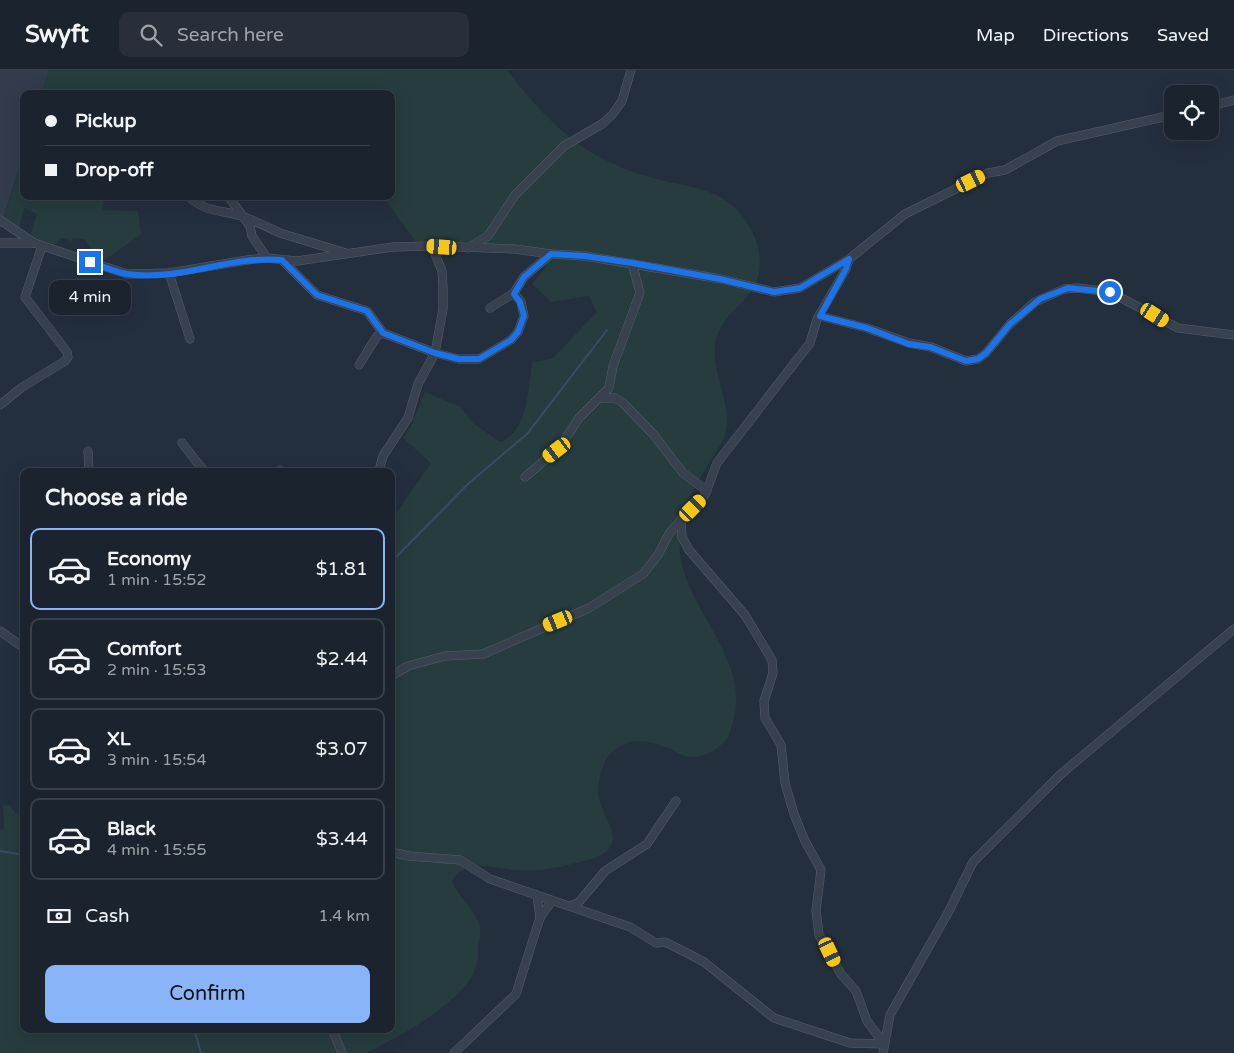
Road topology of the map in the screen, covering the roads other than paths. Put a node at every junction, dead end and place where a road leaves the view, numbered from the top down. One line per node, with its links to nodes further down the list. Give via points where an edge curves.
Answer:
1 (631, 70): 13 (street, via 622,101 612,115 564,146 515,195 488,236)
2 (1234, 100): 3 (street)
3 (1219, 104)
4 (1164, 117): 17 (street, via 1057,141 1005,170 988,173 905,214)
5 (192, 200): 7 (street, via 201,208)
6 (231, 200): 7 (street)
7 (242, 216): 14 (street, via 280,233); 16 (street)
8 (0, 220): 10 (street)
9 (0, 242): 10 (street)
10 (34, 243): 11 (street)
11 (42, 246): 20 (street, via 127,274); 30 (street, via 24,298 68,357 65,362)
12 (432, 246): 13 (street); 14 (street, via 393,247); 27 (street, via 442,271 443,287 442,318)
13 (468, 248): 15 (street, via 514,248)
14 (348, 254): 18 (street)
15 (551, 254): 19 (street); 21 (street, via 524,277)
16 (267, 258): 18 (street); 20 (street)
17 (849, 259): 19 (street, via 791,294); 23 (street)
18 (282, 260): 24 (street, via 317,295 367,311)
19 (632, 263): 29 (street, via 640,293 613,366 609,388)
20 (169, 273): 26 (street)
21 (514, 294): 22 (street); 27 (street, via 524,316 511,340 479,359 459,359)
22 (490, 308)
23 (820, 316): 25 (street, via 867,328 909,344 930,347 966,361 978,359 986,353 1010,324 1035,302 1064,289 1077,288 1110,292 1178,328); 37 (street, via 810,343 716,463)
24 (383, 333): 27 (street); 28 (street, via 377,336)
25 (1234, 335)
26 (190, 340)
27 (435, 353): 35 (street, via 418,384 408,418 383,456)
28 (359, 366)
29 (599, 398): 36 (street, via 579,418 560,446); 37 (street, via 616,398 623,403 684,473)
30 (1, 401)
31 (182, 443): 34 (street)
32 (88, 451): 33 (street)
33 (89, 468)
34 (202, 468)
35 (380, 468)
36 (525, 477)
37 (707, 491): 38 (street)
38 (682, 520): 42 (street, via 666,536 658,555 643,574 590,608 479,656 445,656 408,666); 50 (street, via 682,537 689,550 745,615 772,660 773,673 764,701 765,718 781,745 785,783 794,814 821,870 816,911 819,935 841,974 856,991 867,1021)
39 (1234, 629): 50 (street, via 1061,774 973,862 890,1015)
40 (0, 630): 41 (street)
41 (20, 645)
42 (395, 674)
43 (676, 801): 47 (street, via 647,844 605,871 579,902)
44 (395, 853): 45 (street, via 460,860 490,878)
45 (537, 895): 46 (street); 48 (street)
46 (552, 901): 47 (street); 48 (street)
47 (571, 906): 50 (street, via 630,928 656,943 665,942 704,962 774,1018 850,1043)
48 (540, 918): 52 (street, via 516,994)
49 (334, 1033): 51 (street)
50 (884, 1044): 53 (street)
51 (342, 1053)
52 (455, 1053)
53 (883, 1053)

